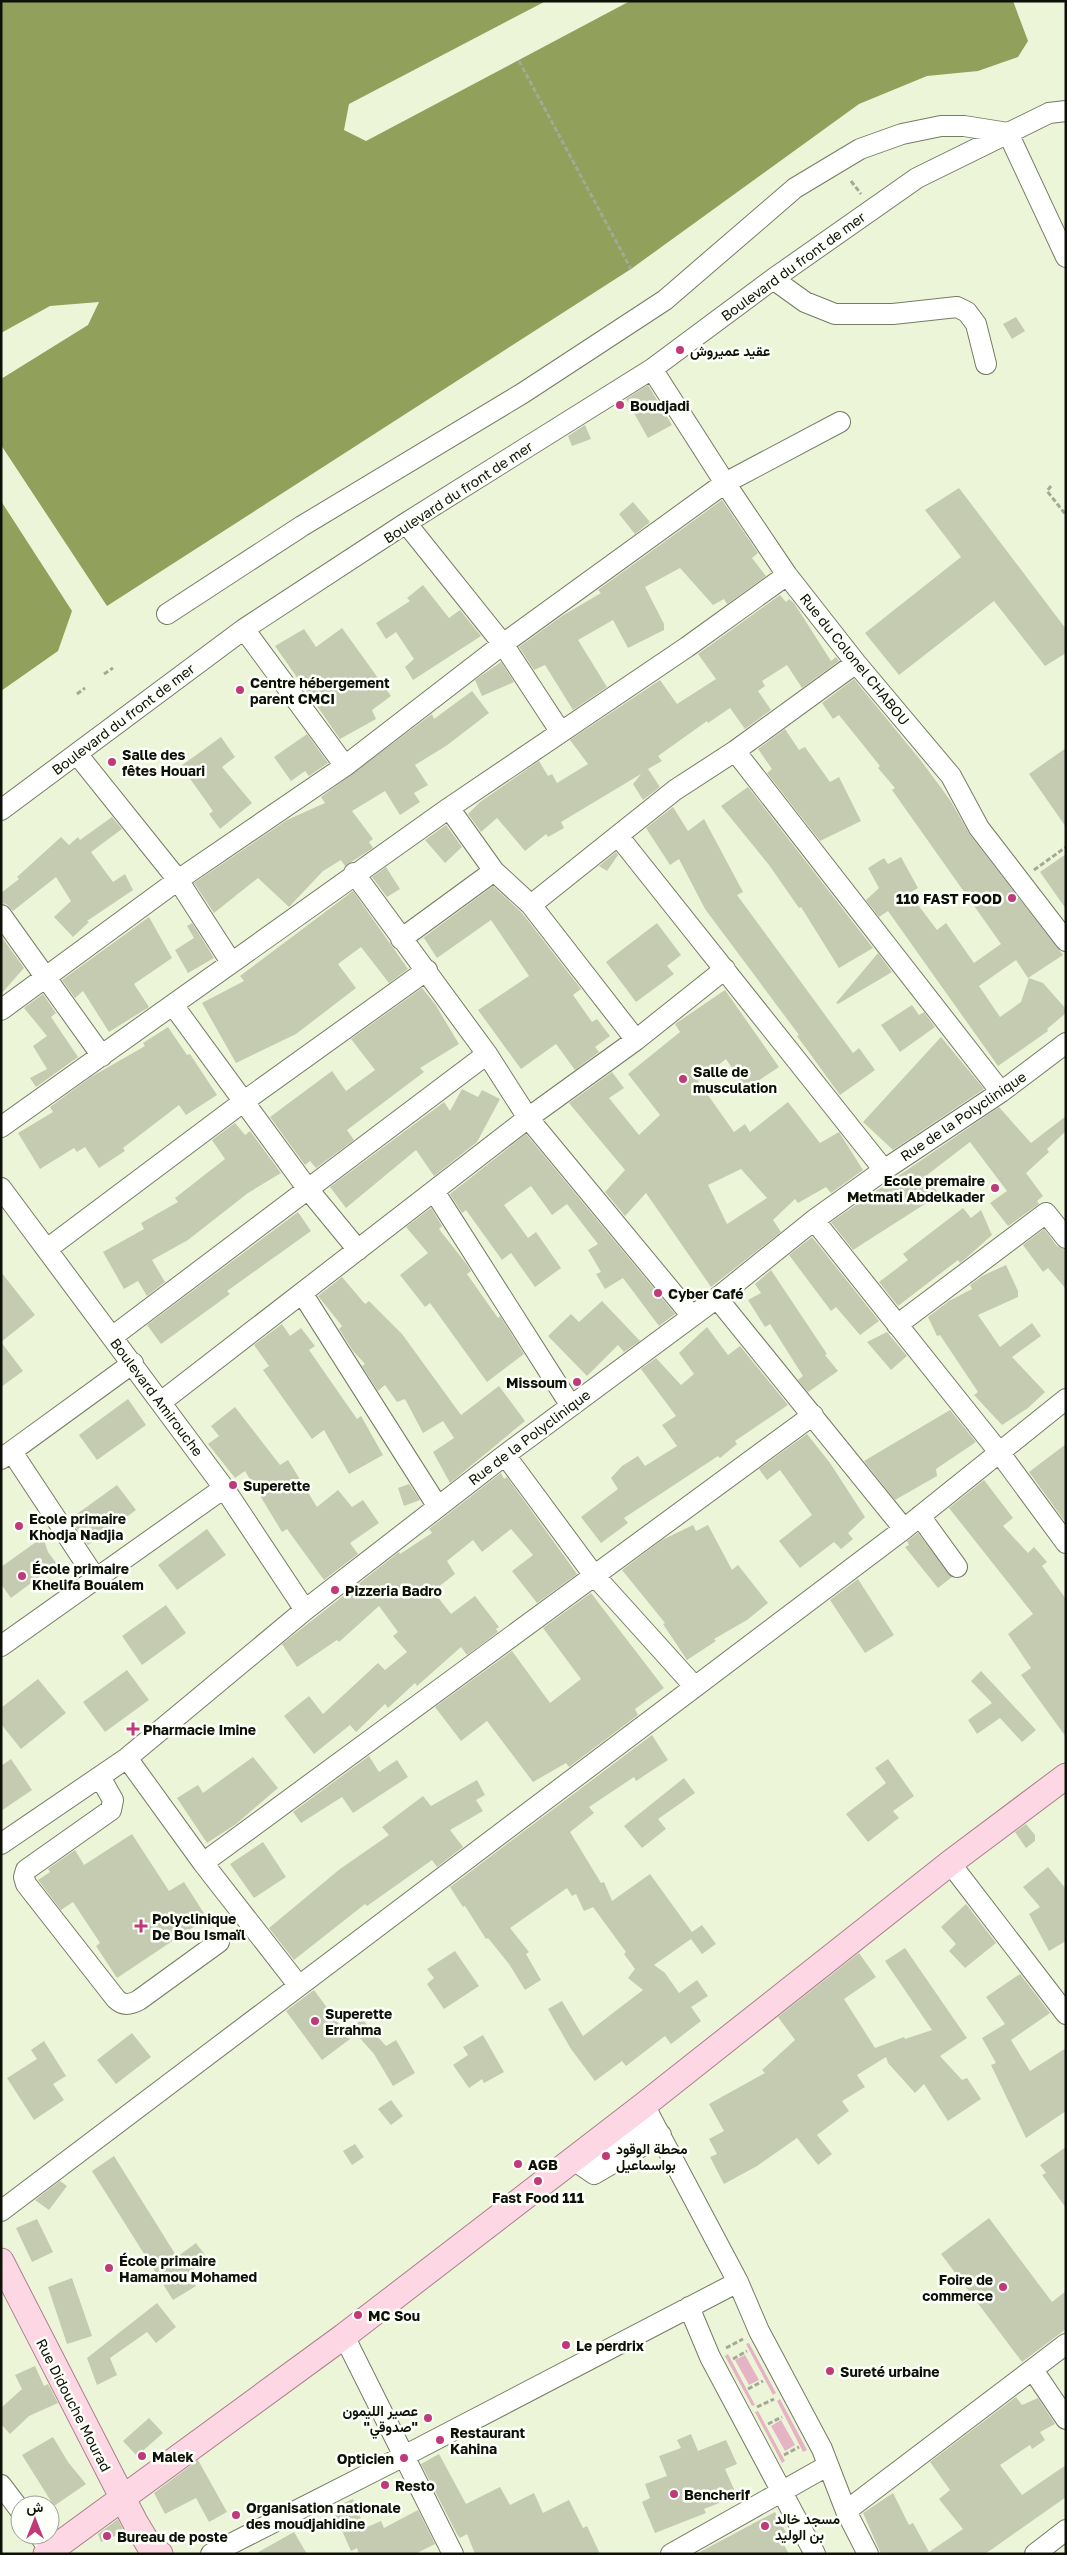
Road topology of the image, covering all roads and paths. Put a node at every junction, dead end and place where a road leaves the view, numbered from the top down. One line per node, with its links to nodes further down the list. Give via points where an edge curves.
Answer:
1 (520, 61): 7 (path)
2 (1066, 111): 3 (street, Boulevard du front de mer, via 1049,113)
3 (1008, 133): 6 (street); 8 (street, Boulevard du front de mer, via 917,178); 17 (street, via 941,126 902,134 860,149 795,188 665,300)
4 (851, 181): 5 (path)
5 (861, 194)
6 (1066, 257)
7 (631, 269)
8 (773, 278): 9 (street, via 804,302 834,314 893,314 957,307 967,312 976,324); 10 (street, Boulevard du front de mer)
9 (986, 364)
10 (652, 369): 12 (street, Rue du Colonel CHABOU); 15 (street, Boulevard du front de mer)
11 (840, 422): 12 (street)
12 (725, 483): 16 (street, Rue du Colonel CHABOU); 19 (street)
13 (1051, 486): 14 (path, via 1047,491)
14 (1066, 515)
15 (406, 523): 18 (street, Boulevard du front de mer); 19 (street)
16 (788, 575): 20 (street, Rue du Colonel CHABOU); 25 (street)
17 (167, 614)
18 (244, 629): 27 (street, Boulevard du front de mer); 28 (street)
19 (503, 644): 25 (street); 28 (street)
20 (856, 663): 26 (street); 40 (street, Rue du Colonel CHABOU, via 951,776 980,828)
21 (113, 668): 22 (path)
22 (104, 674)
23 (85, 688): 24 (path)
24 (76, 694)
25 (560, 731): 29 (street)
26 (735, 751): 31 (street, via 675,790); 51 (street)
27 (77, 754): 30 (street, Boulevard du front de mer); 36 (street)
28 (344, 766): 36 (street)
29 (448, 808): 34 (street); 35 (street)
30 (1, 810)
31 (619, 837): 37 (street); 42 (street)
32 (1066, 847): 33 (path)
33 (1034, 870)
34 (494, 871): 37 (street); 39 (street)
35 (354, 873): 39 (street); 41 (street)
36 (178, 880): 41 (street); 44 (street)
37 (531, 905): 47 (street)
38 (1, 915): 44 (street)
39 (402, 939): 43 (street)
40 (1066, 941)
41 (231, 962): 45 (street)
42 (725, 969): 47 (street); 55 (street)
43 (427, 970): 49 (street); 52 (street)
44 (46, 979): 46 (street); 50 (street)
45 (173, 1005): 50 (street); 52 (street)
46 (1, 1010)
47 (636, 1040): 53 (street)
48 (1066, 1043): 51 (street, Rue de la Polyclinique)
49 (488, 1054): 53 (street); 57 (street)
50 (102, 1056): 54 (street)
51 (1001, 1092): 55 (street, Rue de la Polyclinique)
52 (243, 1102): 57 (street); 61 (street)
53 (528, 1118): 58 (street); 65 (street)
54 (1, 1127)
55 (884, 1170): 59 (street, Rue de la Polyclinique)
56 (1, 1188): 61 (street, Boulevard Amirouche)
57 (307, 1188): 62 (street); 67 (street)
58 (434, 1191): 62 (street); 71 (street)
59 (814, 1220): 64 (street, Rue de la Polyclinique); 66 (street)
60 (1066, 1238): 66 (street, via 1046,1213)
61 (46, 1249): 67 (street, Boulevard Amirouche)
62 (358, 1250): 63 (street)
63 (302, 1293): 70 (street); 77 (street)
64 (717, 1298): 65 (street, Rue de la Polyclinique); 72 (street)
65 (691, 1315): 71 (street, Rue de la Polyclinique)
66 (897, 1325): 73 (street)
67 (112, 1337): 68 (street, Boulevard Amirouche)
68 (133, 1363): 70 (street, Boulevard Amirouche); 75 (street)
69 (1066, 1399): 73 (street)
70 (161, 1402): 76 (street, Boulevard Amirouche)
71 (571, 1406): 74 (street, Rue de la Polyclinique)
72 (813, 1414): 79 (street); 82 (street)
73 (999, 1452): 78 (street); 80 (street)
74 (505, 1455): 77 (street, Rue de la Polyclinique); 82 (street)
75 (6, 1456): 83 (street)
76 (224, 1488): 83 (street); 84 (street, Boulevard Amirouche)
77 (438, 1507): 84 (street, Rue de la Polyclinique)
78 (920, 1516): 79 (street); 81 (street)
79 (904, 1529): 86 (street)
80 (1066, 1543)
81 (957, 1567)
82 (593, 1574): 86 (street); 91 (street)
83 (96, 1579): 85 (street)
84 (305, 1610): 87 (street, Rue de la Polyclinique)
85 (1, 1646)
86 (695, 1687): 94 (street)
87 (127, 1758): 88 (street, Rue de la Polyclinique); 91 (street)
88 (100, 1776): 90 (street, Rue de la Polyclinique); 93 (street, via 113,1800 111,1810 26,1870 26,1884 123,2004 139,2000)
89 (1066, 1776): 92 (main road)
90 (1, 1844)
91 (203, 1863): 94 (street)
92 (950, 1863): 95 (street); 96 (main road)
93 (219, 1942)
94 (298, 1986): 98 (street)
95 (1066, 2014)
96 (652, 2119): 97 (main road); 97 (street, via 594,2174); 100 (street)
97 (576, 2162): 103 (main road)
98 (1, 2211)
99 (1, 2261): 123 (main road, Rue Didouche Mourad)
100 (738, 2282): 101 (street); 102 (street)
101 (689, 2307): 106 (street); 118 (street)
102 (759, 2331): 106 (path); 111 (street)
103 (344, 2336): 118 (street); 123 (main road)
104 (1066, 2344): 108 (street)
105 (747, 2351): 107 (path)
106 (710, 2357): 112 (street)
107 (733, 2359)
108 (1033, 2370): 114 (street); 124 (street)
109 (763, 2381): 110 (path)
110 (748, 2389)
111 (790, 2390): 112 (path); 119 (street, via 822,2449)
112 (741, 2416): 121 (street)
113 (782, 2417): 115 (path)
114 (1066, 2419)
115 (768, 2424)
116 (799, 2447): 117 (path)
117 (784, 2455)
118 (404, 2456): 128 (street); 129 (street)
119 (827, 2466): 121 (street); 124 (street)
120 (1, 2486): 122 (street)
121 (782, 2493): 130 (street); 131 (street)
122 (10, 2497)
123 (122, 2497): 126 (main road); 127 (main road, Rue Didouche Mourad)
124 (846, 2511): 132 (street)
125 (1066, 2530): 133 (street)
126 (45, 2546)
127 (153, 2552)
128 (211, 2554)
129 (453, 2554)
130 (671, 2554)
131 (815, 2554)
132 (868, 2554)
133 (1035, 2554)

